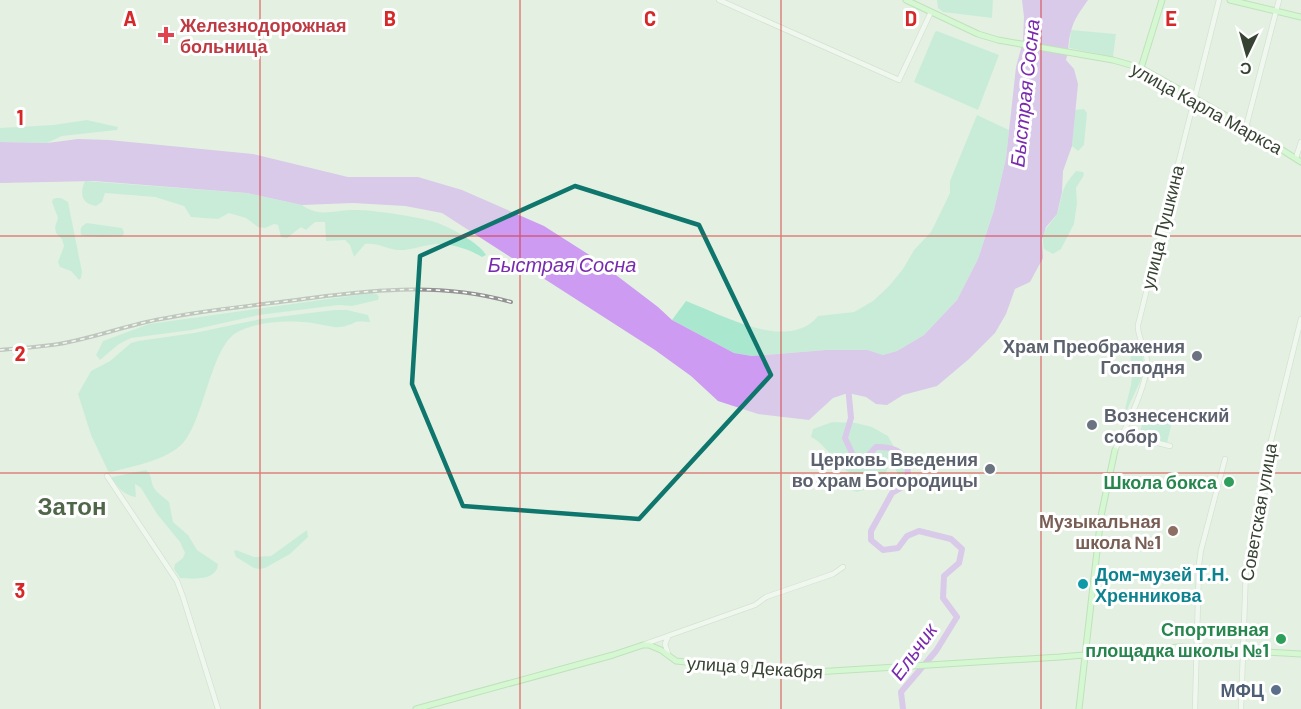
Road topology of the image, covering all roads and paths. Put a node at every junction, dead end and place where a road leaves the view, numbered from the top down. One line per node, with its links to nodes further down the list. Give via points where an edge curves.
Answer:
1 (719, 0): 8 (street, via 898,80)
2 (906, 0): 8 (main road, улица Карла Маркса)
3 (1162, 0): 10 (main road)
4 (1219, 0): 11 (street, улица Пушкина)
5 (1230, 0): 7 (main road)
6 (1279, 0): 7 (street)
7 (1276, 10): 9 (main road); 12 (street)
8 (931, 12): 10 (main road, улица Карла Маркса, via 998,40 1111,59)
9 (1301, 17)
10 (1141, 68): 11 (main road, улица Карла Маркса)
11 (1194, 99): 12 (main road, улица Карла Маркса); 16 (street, улица Пушкина, via 1138,325 1146,372)
12 (1246, 127): 14 (main road, улица Карла Маркса)
13 (1301, 142): 14 (street)
14 (1298, 160)
15 (1301, 319): 25 (street, Советская улица, via 1264,470 1246,568)
16 (1123, 434): 17 (street); 18 (street, улица Пушкина)
17 (1170, 446)
18 (1115, 450): 27 (main road, via 1101,516)
19 (1225, 459): 24 (street, via 1201,550)
20 (107, 476): 29 (street, via 177,581)
21 (843, 567): 22 (street, via 755,605)
22 (670, 635): 23 (street); 28 (street, via 665,644)
23 (643, 645): 28 (main road, via 656,647); 30 (main road)
24 (1196, 647): 25 (main road, улица 9 Декабря); 27 (main road, улица 9 Декабря); 32 (street)
25 (1245, 649): 26 (main road, улица 9 Декабря); 33 (street, Советская улица)
26 (1301, 654)
27 (1085, 655): 28 (main road, улица 9 Декабря, via 791,673 676,661); 31 (main road)
28 (669, 656)
29 (218, 709)
30 (416, 709)
31 (1079, 709)
32 (1195, 709)
33 (1241, 709)

